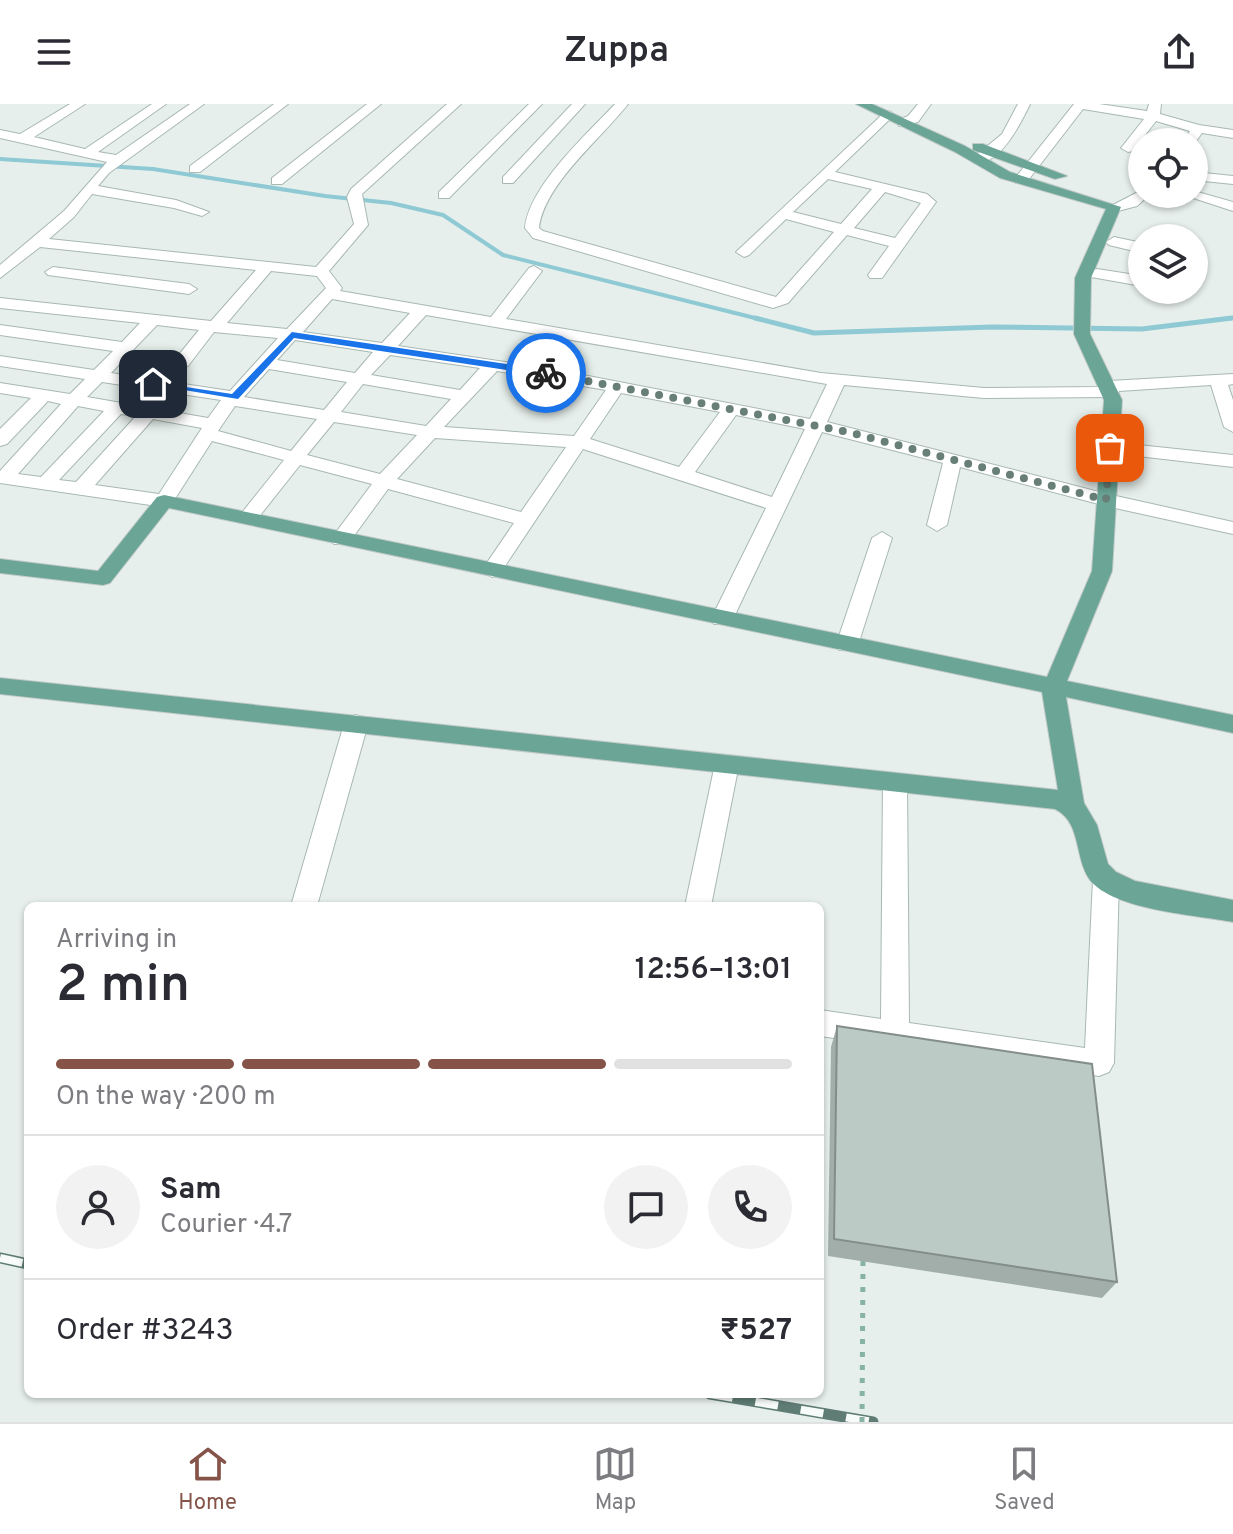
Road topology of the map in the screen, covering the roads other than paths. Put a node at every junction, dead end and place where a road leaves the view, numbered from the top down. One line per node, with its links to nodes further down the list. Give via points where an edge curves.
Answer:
1 (79, 104): 22 (street)
2 (160, 104): 23 (street)
3 (198, 104): 25 (street)
4 (282, 104): 28 (street)
5 (375, 104): 34 (street)
6 (455, 104): 57 (street, via 356,202 361,225)
7 (536, 104): 26 (street)
8 (579, 104): 26 (street)
9 (622, 104): 26 (street)
10 (862, 104): 14 (main road)
11 (925, 104): 16 (street)
12 (1024, 104): 24 (street, via 1008,136)
13 (1080, 104): 15 (street); 27 (street)
14 (883, 110): 16 (main road); 29 (street)
15 (1154, 110): 17 (street); 18 (street)
16 (908, 121): 24 (main road)
17 (1142, 128)
18 (1196, 128)
19 (1208, 130): 21 (street)
20 (0, 134): 22 (street)
21 (1233, 134)
22 (22, 139): 23 (street)
23 (87, 153): 25 (street)
24 (985, 156): 27 (main road); 32 (main road, via 1005,175)
25 (111, 165): 36 (street)
26 (521, 166): 31 (street); 37 (street); 46 (street, via 535,233 768,302 782,300)
27 (1034, 167): 32 (street); 38 (main road)
28 (195, 169)
29 (825, 174): 35 (street); 45 (street)
30 (1208, 177): 33 (street)
31 (508, 180)
32 (1021, 180): 42 (main road)
33 (1233, 180)
34 (277, 181)
35 (882, 187): 46 (street); 49 (street, via 929,202)
36 (89, 189): 44 (street); 47 (street)
37 (444, 195)
38 (1128, 195)
39 (1208, 200): 41 (street)
40 (1128, 202): 42 (street)
41 (1233, 207)
42 (1114, 208): 54 (main road)
43 (1132, 208): 48 (main road)
44 (202, 212)
45 (783, 214): 46 (street); 52 (street)
46 (843, 231): 49 (street)
47 (37, 242): 51 (street); 58 (street)
48 (1114, 242): 50 (street); 54 (main road)
49 (899, 244): 59 (street)
50 (1128, 245)
51 (80, 246): 53 (street); 61 (street)
52 (744, 252)
53 (214, 260): 55 (street); 62 (street)
54 (1098, 264): 60 (street); 82 (main road, via 1083,278 1081,328)
55 (267, 266): 57 (street); 68 (street)
56 (534, 271): 67 (street)
57 (321, 272): 63 (street, via 334,288)
58 (0, 273)
59 (876, 275)
60 (1128, 276)
61 (44, 280): 62 (street); 64 (street)
62 (189, 289): 66 (street)
63 (329, 294): 65 (street); 70 (street)
64 (8, 304): 66 (street)
65 (422, 310): 67 (street); 72 (street)
66 (157, 321): 68 (street); 71 (street)
67 (495, 322): 79 (street)
68 (212, 326): 70 (street); 74 (street)
69 (0, 330): 71 (street)
70 (292, 335): 72 (street); 75 (street)
71 (126, 348): 77 (street)
72 (384, 349): 76 (street); 78 (street)
73 (0, 361): 77 (street)
74 (182, 362)
75 (266, 363): 78 (street); 86 (street)
76 (493, 365): 81 (street); 85 (street)
77 (99, 376): 86 (street); 87 (street)
78 (359, 378): 85 (street); 91 (street)
79 (838, 380): 82 (street, via 984,393); 92 (street)
80 (1225, 380): 82 (street); 93 (street)
81 (617, 386): 89 (street); 97 (street)
82 (1110, 389): 98 (main road)
83 (4, 393): 84 (street)
84 (44, 395): 87 (street); 96 (street)
85 (464, 396): 95 (street)
86 (233, 398): 91 (street); 94 (street)
87 (74, 400): 88 (street); 103 (street)
88 (117, 408): 90 (street); 105 (street)
89 (731, 409): 92 (street); 102 (street)
90 (149, 413): 94 (street); 106 (street)
91 (328, 416): 95 (street); 99 (street)
92 (817, 425): 100 (street); 109 (street)
93 (1233, 427)
94 (210, 429): 99 (street); 108 (street)
95 (430, 432): 97 (street); 104 (street)
96 (0, 440)
97 (580, 442): 102 (street); 111 (street)
98 (1110, 448): 101 (street); 107 (main road)
99 (296, 456): 104 (street); 110 (street)
100 (953, 459): 107 (street); 112 (street)
101 (1233, 461)
102 (683, 475): 109 (street)
103 (2, 477): 105 (street)
104 (385, 480): 111 (street); 115 (street)
105 (45, 484): 106 (street)
106 (81, 489): 108 (street)
107 (1106, 500): 113 (street); 121 (main road, via 1102,571)
108 (164, 501): 110 (main road); 116 (main road, via 103,578)
109 (778, 505): 118 (street)
110 (247, 519): 115 (main road)
111 (527, 520): 117 (street)
112 (937, 525)
113 (1233, 528)
114 (882, 538): 119 (street)
115 (341, 539): 117 (main road)
116 (0, 566)
117 (492, 570): 118 (main road)
118 (722, 619): 119 (main road)
119 (847, 645): 121 (main road)
120 (0, 686): 122 (main road)
121 (1053, 689): 123 (main road); 126 (main road)
122 (356, 724): 124 (main road); 128 (street)
123 (1233, 724)
124 (727, 764): 125 (main road); 129 (street)
125 (895, 782): 126 (main road); 132 (street)
126 (1072, 804): 127 (main road)
127 (1106, 879): 130 (main road, via 1131,890); 132 (street, via 1099,1063)
128 (305, 902)
129 (699, 902)
130 (1233, 911)
131 (824, 1024): 132 (street)
132 (895, 1034)

